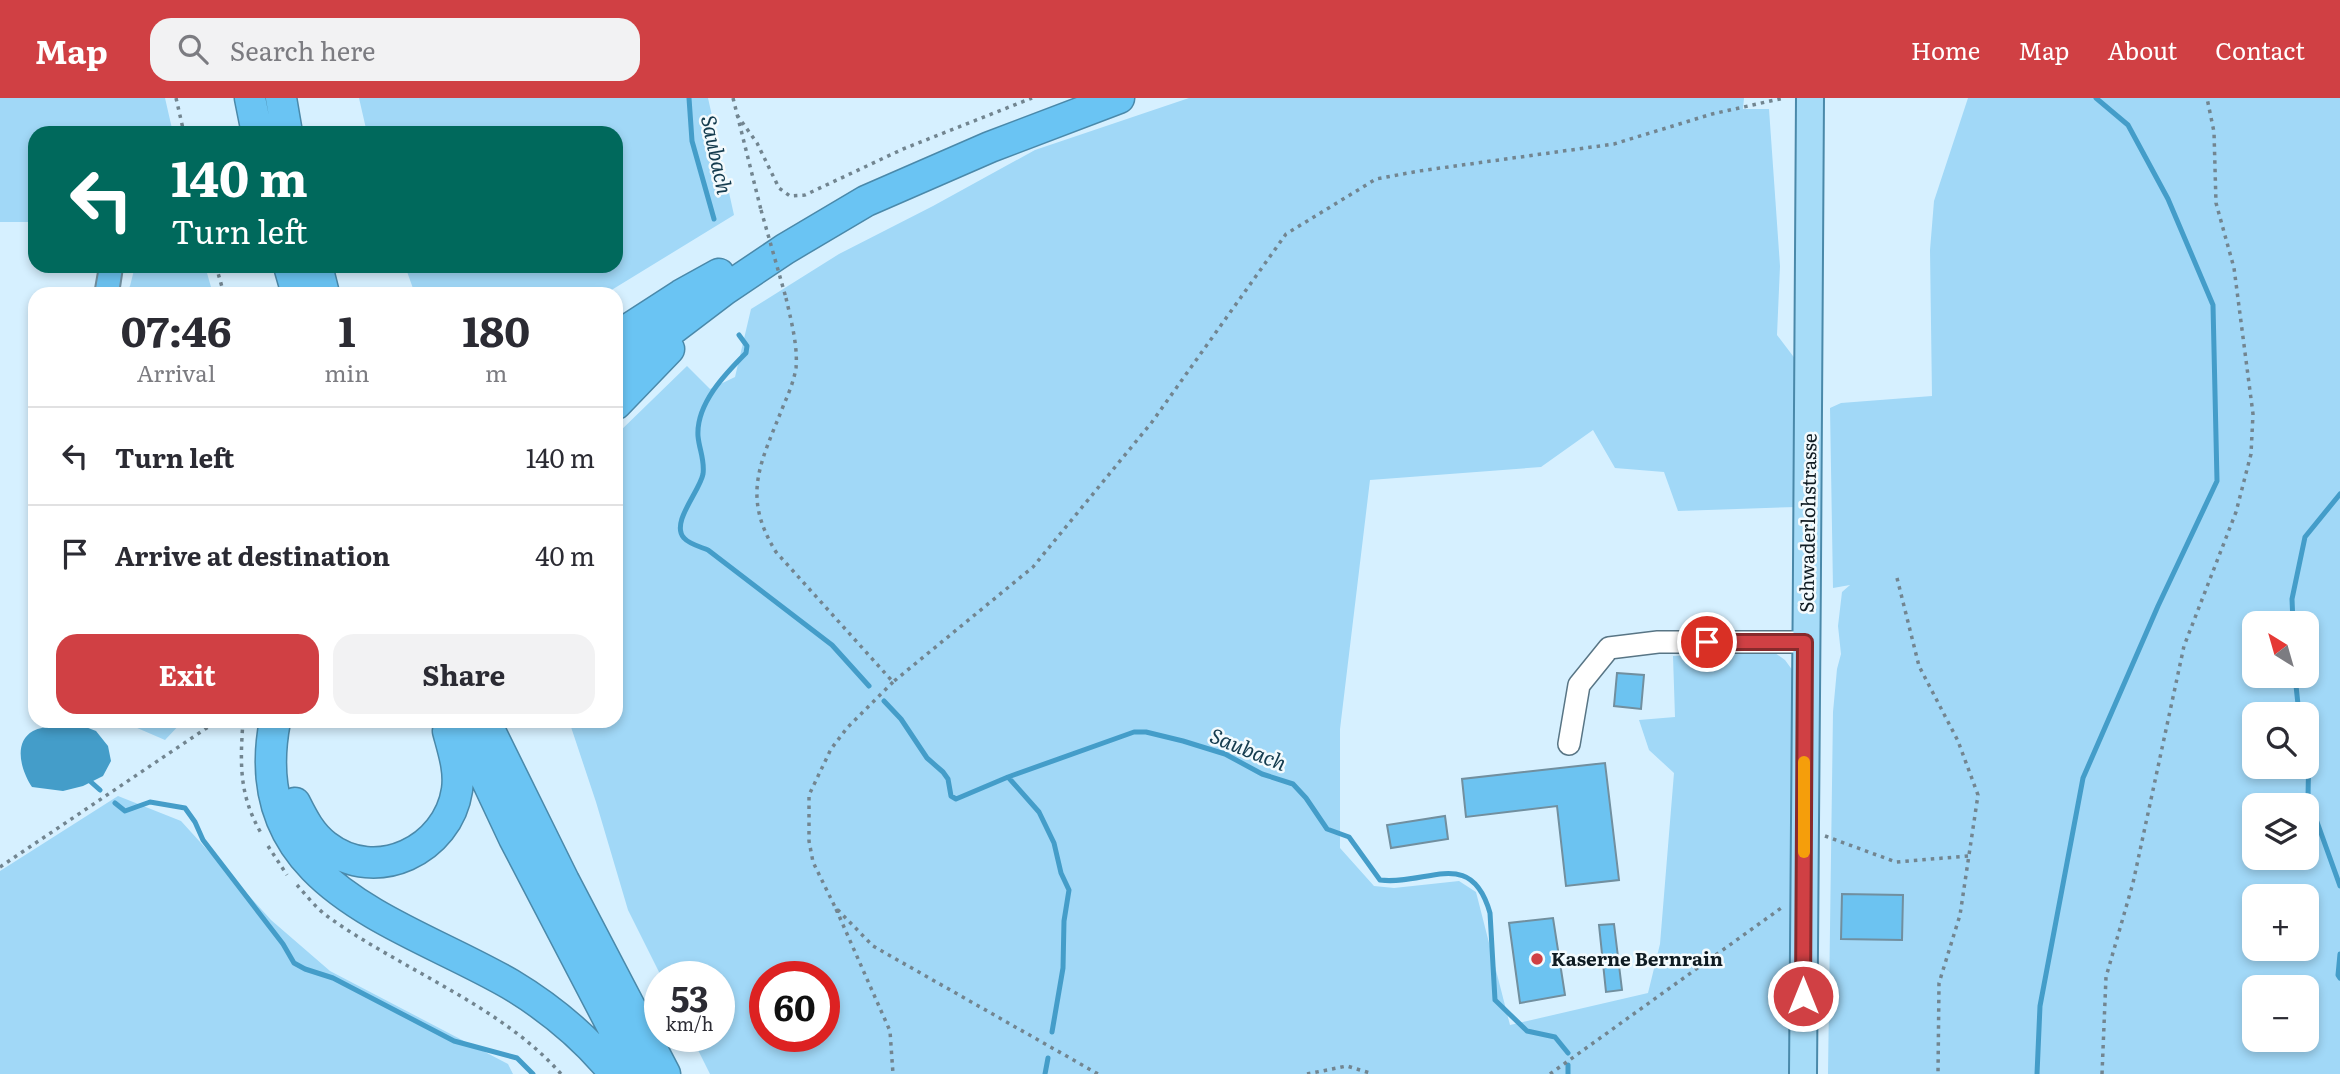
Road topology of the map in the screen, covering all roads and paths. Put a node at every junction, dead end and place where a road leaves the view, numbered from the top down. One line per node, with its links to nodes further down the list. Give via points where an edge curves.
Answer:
1 (176, 98): 11 (path)
2 (250, 98): 12 (highway)
3 (281, 98): 13 (highway)
4 (733, 98): 10 (path)
5 (1032, 98): 10 (path, via 805,195 790,196 779,188)
6 (1119, 98): 14 (highway)
7 (1784, 98): 25 (path, via 1614,144 1376,179 1286,234 1152,422 1033,567)
8 (1810, 98): 24 (main road, Schwaderlohstrasse)
9 (2207, 98): 50 (path, via 2214,132 2216,203 2234,268 2253,414 2251,454 2236,512 2184,646 2133,883 2106,977)
10 (737, 115): 25 (path, bridge, via 792,322 796,367 762,458 755,492 758,514 776,552)
11 (182, 126)
12 (256, 126)
13 (286, 126)
14 (990, 147): 15 (highway); 19 (highway, via 803,256)
15 (866, 201): 18 (highway, via 681,295); 20 (highway, via 734,283)
16 (300, 273): 17 (highway)
17 (317, 284)
18 (623, 332)
19 (669, 349): 21 (highway); 22 (highway)
20 (623, 366)
21 (623, 385)
22 (623, 397)
23 (1897, 578): 35 (path, via 1919,666 1958,741 1978,795)
24 (1805, 642): 33 (lane, via 1658,642 1609,649 1579,685); 38 (main road, Schwaderlohstrasse)
25 (893, 682): 39 (path, via 831,749 809,795 813,862)
26 (207, 728): 36 (path)
27 (274, 728): 40 (highway, via 272,781 278,806 302,855 321,876 362,908 534,999 576,1032)
28 (291, 728): 29 (highway, via 288,776 304,822 332,851 372,863 413,853 436,836 446,821 458,780)
29 (447, 728)
30 (461, 728): 41 (highway)
31 (488, 728): 37 (highway)
32 (511, 728): 37 (highway)
33 (1569, 744)
34 (1825, 836): 35 (path, via 1896,862)
35 (1968, 856): 49 (path, via 1961,915 1939,983)
36 (0, 867)
37 (564, 881): 42 (highway)
38 (1803, 892): 47 (path); 48 (main road, Schwaderlohstrasse)
39 (835, 907): 43 (path, via 890,1031); 44 (path, via 873,946)
40 (614, 1074)
41 (637, 1074)
42 (665, 1074)
43 (892, 1074)
44 (1098, 1074)
45 (1307, 1074): 46 (path, via 1347,1066)
46 (1373, 1074)
47 (1550, 1074)
48 (1802, 1074)
49 (1938, 1074)
50 (2102, 1074)

